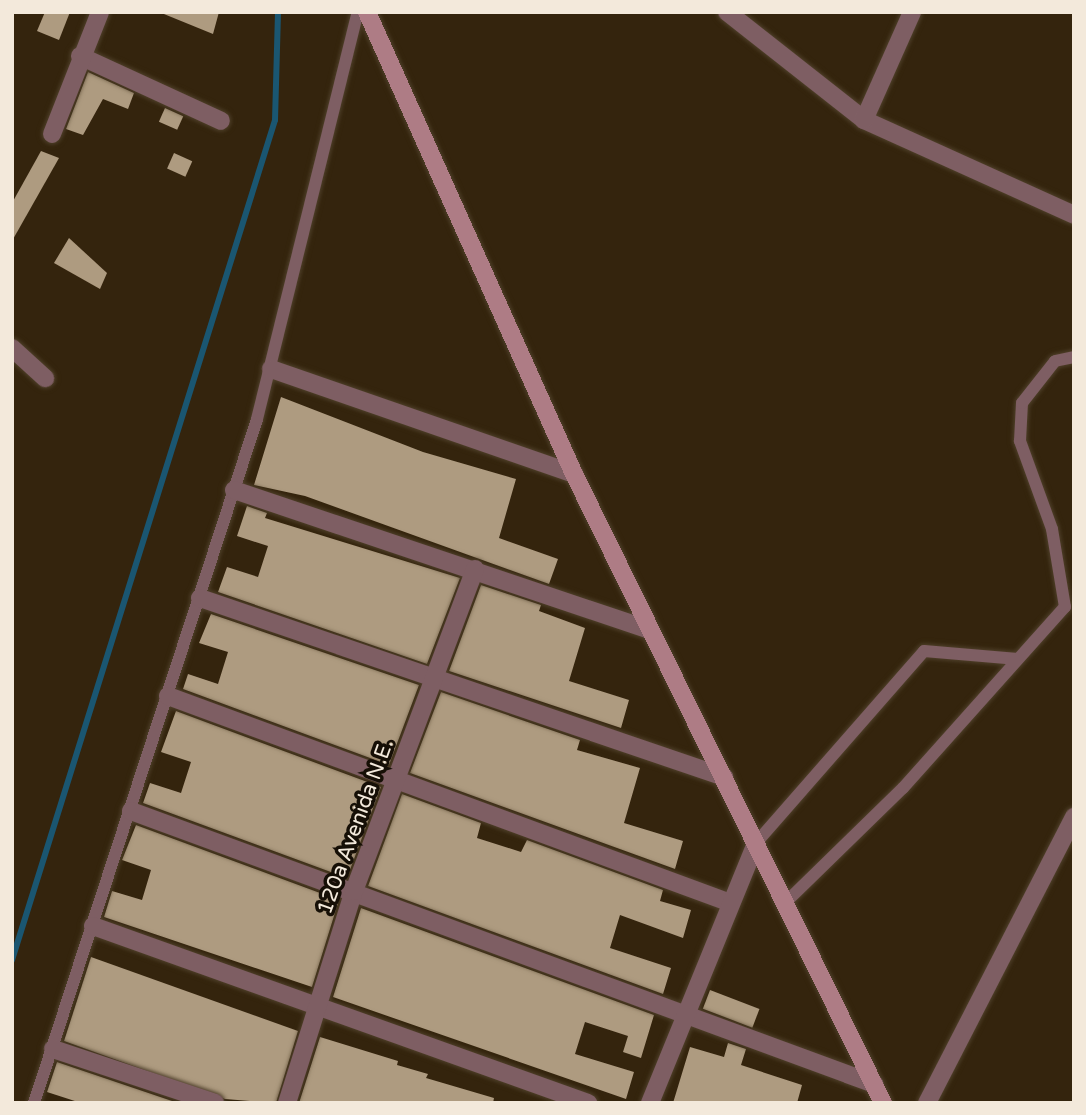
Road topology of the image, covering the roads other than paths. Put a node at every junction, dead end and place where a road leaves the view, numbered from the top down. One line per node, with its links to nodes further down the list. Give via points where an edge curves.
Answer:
1 (100, 12): 6 (street)
2 (358, 12): 13 (lane)
3 (367, 12): 15 (main road)
4 (727, 12): 7 (street)
5 (912, 12): 7 (street)
6 (80, 56): 8 (street); 9 (street)
7 (864, 120): 10 (street)
8 (221, 121)
9 (52, 134)
10 (1074, 215)
11 (12, 348): 14 (street)
12 (1074, 357): 20 (lane, via 1055,362 1021,403 1020,441 1052,529 1065,607)
13 (271, 369): 15 (street); 16 (lane)
14 (45, 378)
15 (574, 474): 19 (main road)
16 (234, 489): 17 (street); 18 (lane)
17 (475, 569): 19 (street); 21 (street, 120a Avenida N.E.)
18 (200, 598): 21 (street); 22 (lane)
19 (648, 629): 23 (main road)
20 (1018, 659): 27 (lane, via 924,652); 30 (lane, via 903,788)
21 (436, 677): 23 (street); 24 (street, 120a Avenida N.E.)
22 (168, 696): 24 (street); 25 (lane)
23 (724, 777): 27 (main road)
24 (397, 780): 28 (street, 120a Avenida N.E.); 29 (street)
25 (131, 811): 28 (street); 31 (lane)
26 (1074, 817): 42 (street)
27 (756, 843): 29 (street); 30 (main road)
28 (354, 891): 32 (street, 120a Avenida N.E.); 33 (street)
29 (728, 902): 33 (street)
30 (785, 903): 35 (main road)
31 (93, 926): 32 (street); 34 (lane)
32 (318, 1005): 38 (street, 120a Avenida N.E.); 39 (street)
33 (682, 1016): 35 (street); 40 (street)
34 (53, 1049): 36 (lane); 37 (street)
35 (874, 1084): 41 (main road)
36 (34, 1103)
37 (215, 1103)
38 (286, 1103)
39 (588, 1103)
40 (650, 1103)
41 (883, 1103)
42 (928, 1103)

